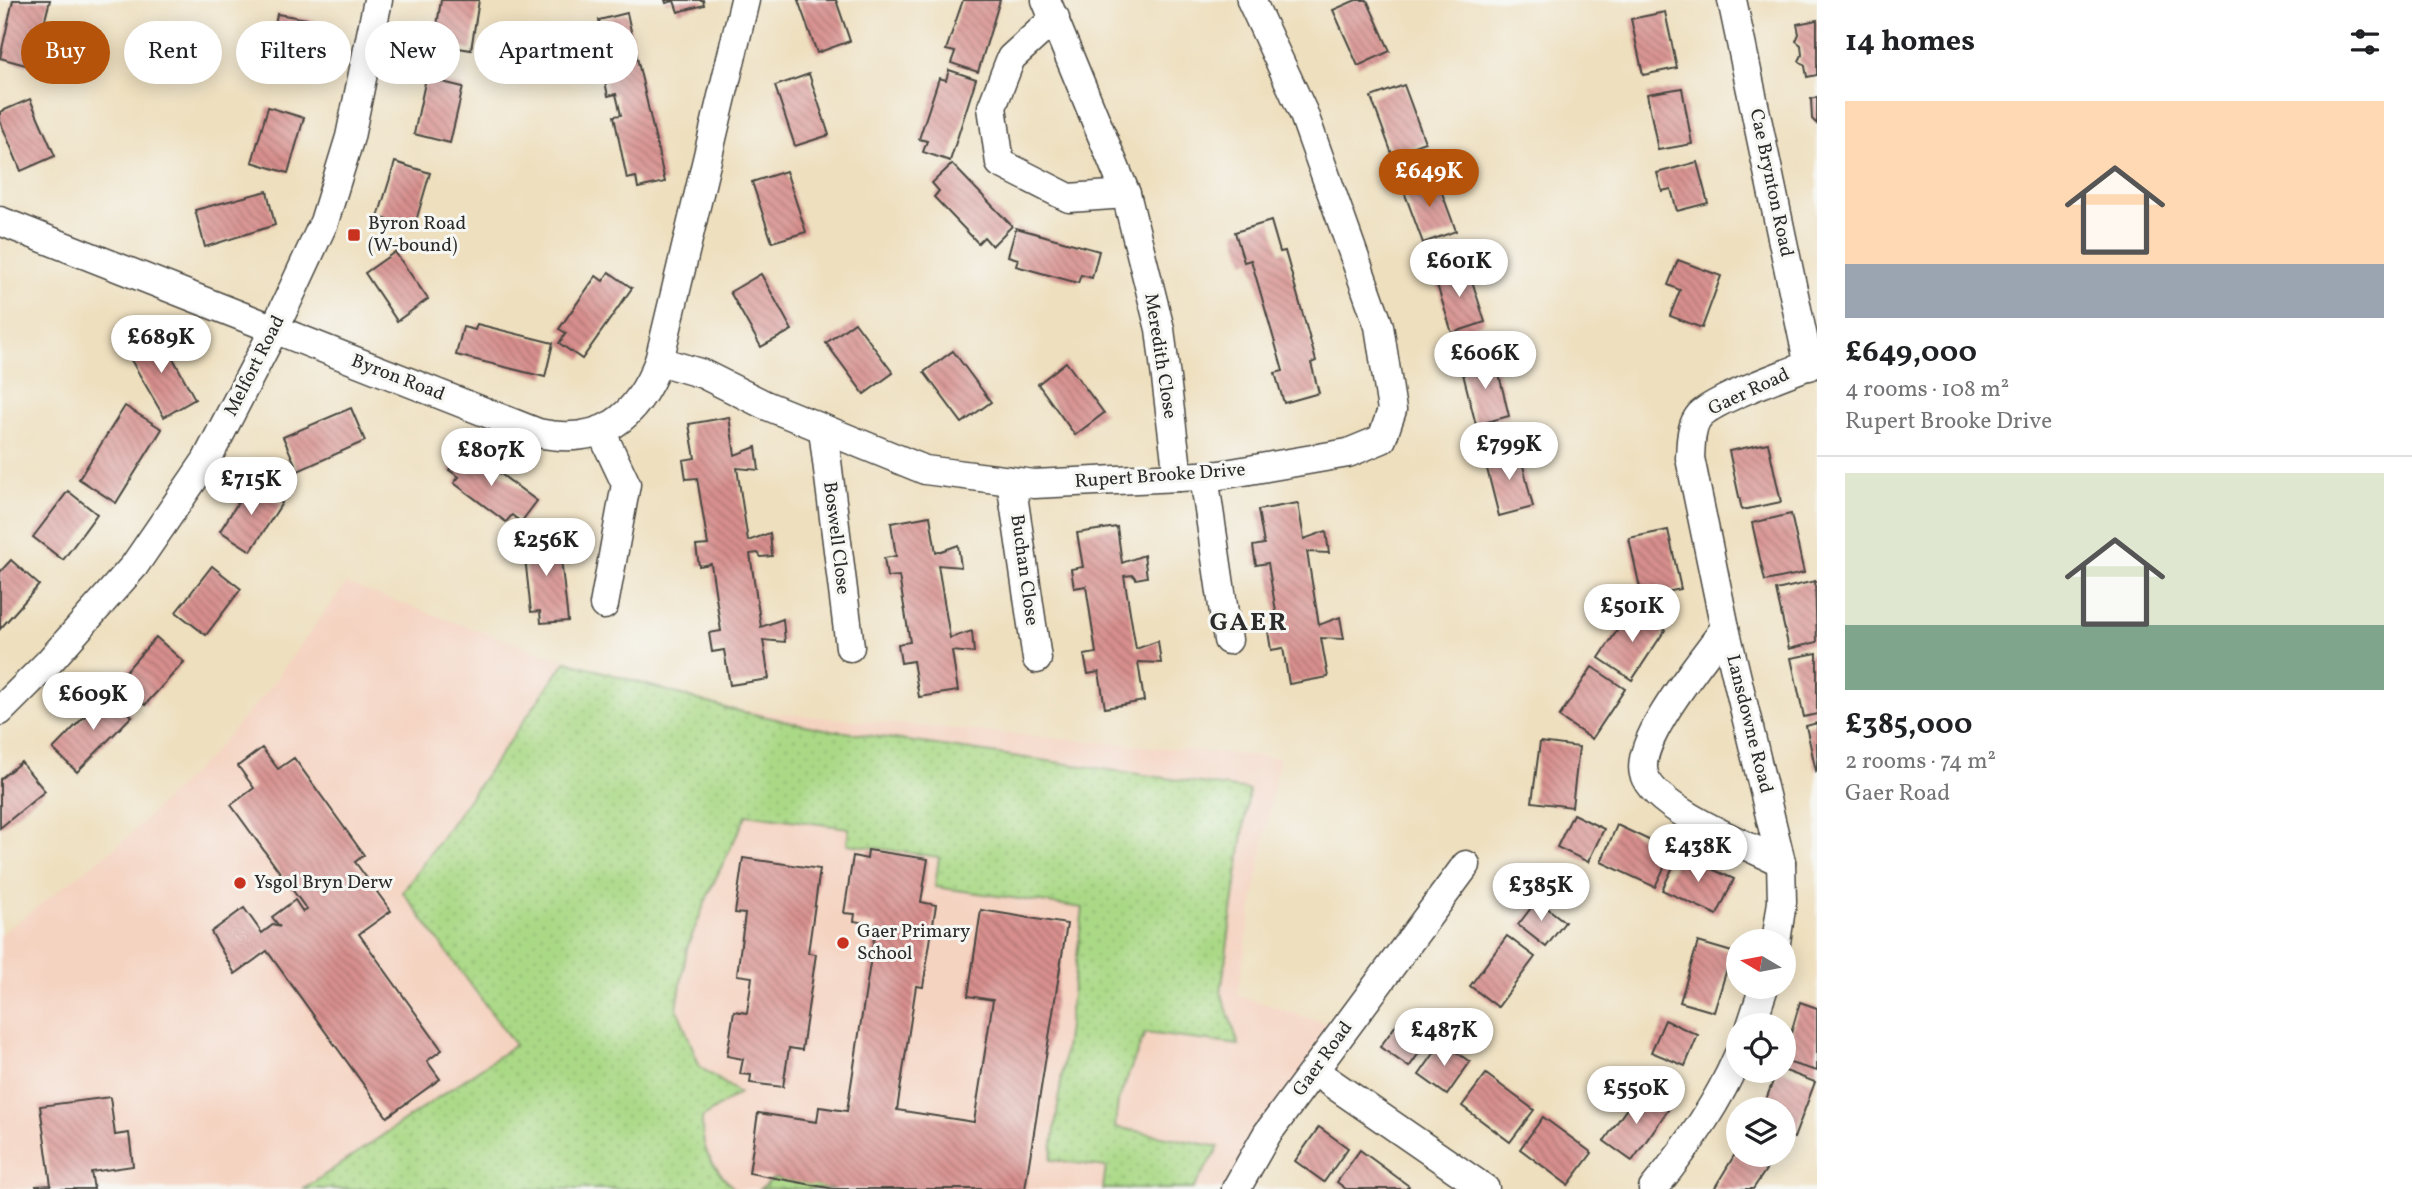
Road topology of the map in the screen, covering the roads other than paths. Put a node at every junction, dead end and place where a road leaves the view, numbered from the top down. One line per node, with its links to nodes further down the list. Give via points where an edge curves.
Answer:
1 (378, 0): 8 (street, Melfort Road, via 350,137 324,222)
2 (745, 0): 9 (street, Byron Road)
3 (1251, 0): 14 (street, Rupert Brooke Drive, via 1303,112 1380,326 1392,410 1382,439 1348,453)
4 (1732, 0): 10 (street, Cae Brynton Road)
5 (1051, 9): 6 (street, Meredith Close); 6 (street, Meredith Close, via 1011,58 992,107 1000,163 1069,198)
6 (1126, 194): 14 (street, Meredith Close)
7 (0, 221): 8 (street, Byron Road)
8 (274, 330): 12 (street, Byron Road, via 538,433 578,436); 21 (street, Melfort Road, via 206,461 134,566)
9 (659, 361): 11 (street, Rupert Brooke Drive, via 711,377); 12 (street, Byron Road, via 635,408)
10 (1813, 364): 13 (street, Gaer Road, via 1732,396 1700,415)
11 (823, 429): 15 (street, Rupert Brooke Drive, via 925,470); 19 (street, Boswell Close)
12 (601, 431): 16 (street, via 626,484)
13 (1691, 433): 17 (street, Lansdowne Road, via 1690,457)
14 (1191, 477): 15 (street, Rupert Brooke Drive, via 1034,484); 18 (street, Meredith Close)
15 (1011, 481): 20 (street, Buchan Close)
16 (604, 605)
17 (1725, 628): 22 (street, Lansdowne Road); 22 (street, Lansdowne Road, via 1663,718 1644,752 1643,774 1671,805)
18 (1228, 640)
19 (850, 647)
20 (1037, 659)
21 (0, 711)
22 (1781, 862): 24 (street, Lansdowne Road)
23 (1466, 865): 25 (street, Gaer Road)
24 (1778, 929)
25 (1314, 1071): 27 (street, Gaer Road, via 1267,1134); 28 (street)
26 (1726, 1083): 29 (street)
27 (1236, 1189)
28 (1485, 1189)
29 (1653, 1189)

